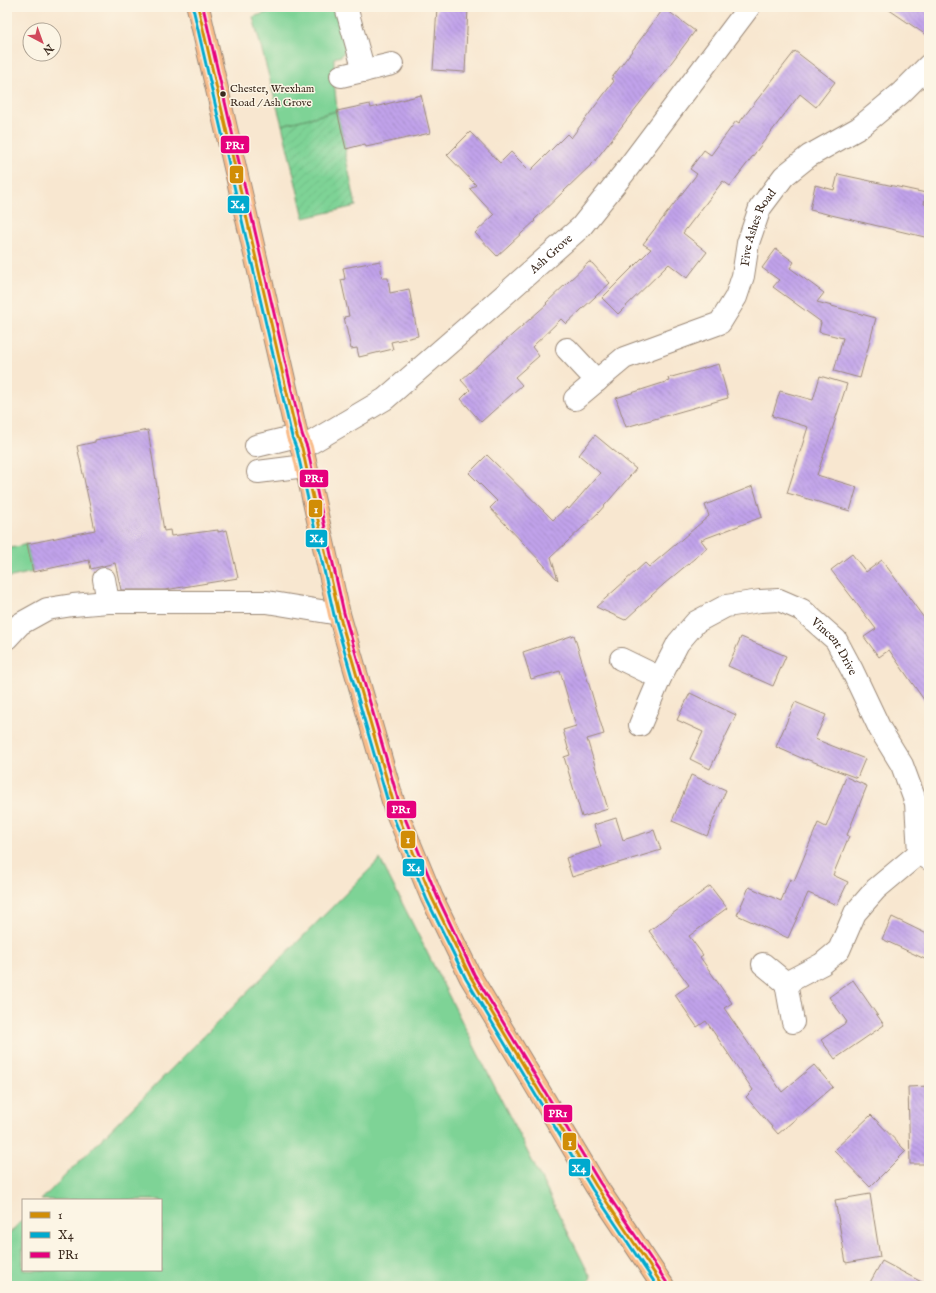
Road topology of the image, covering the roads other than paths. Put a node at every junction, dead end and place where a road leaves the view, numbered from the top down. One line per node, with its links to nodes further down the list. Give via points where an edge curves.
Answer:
1 (198, 7): 12 (highway)
2 (346, 7): 6 (street)
3 (749, 7): 12 (street, Ash Grove, via 581,227 385,399)
4 (392, 64): 6 (street)
5 (929, 64): 9 (street, Five Ashes Road, via 901,93 859,128 809,156 784,176 760,208 748,243 743,276 736,297 720,323 624,358)
6 (364, 71): 7 (street)
7 (341, 76)
8 (567, 349): 9 (street)
9 (597, 381): 10 (street, Five Ashes Road)
10 (575, 399)
11 (256, 446): 12 (street)
12 (301, 450): 13 (street); 16 (highway)
13 (258, 472)
14 (104, 579): 15 (street)
15 (108, 602): 16 (street, via 267,602); 17 (street, via 46,609 20,624)
16 (339, 614): 25 (highway, via 395,808 432,898 470,976 596,1186)
17 (7, 638)
18 (621, 658): 19 (street)
19 (660, 678): 20 (street, Vincent Drive); 21 (street, Vincent Drive, via 678,643 696,622 726,606 779,600 802,610 836,640 880,729 902,764 916,803)
20 (640, 725)
21 (924, 856): 23 (street, Vincent Drive, via 876,888 855,913 839,950 822,964)
22 (763, 964): 23 (street)
23 (786, 983): 24 (street)
24 (793, 1022)
25 (663, 1286)

